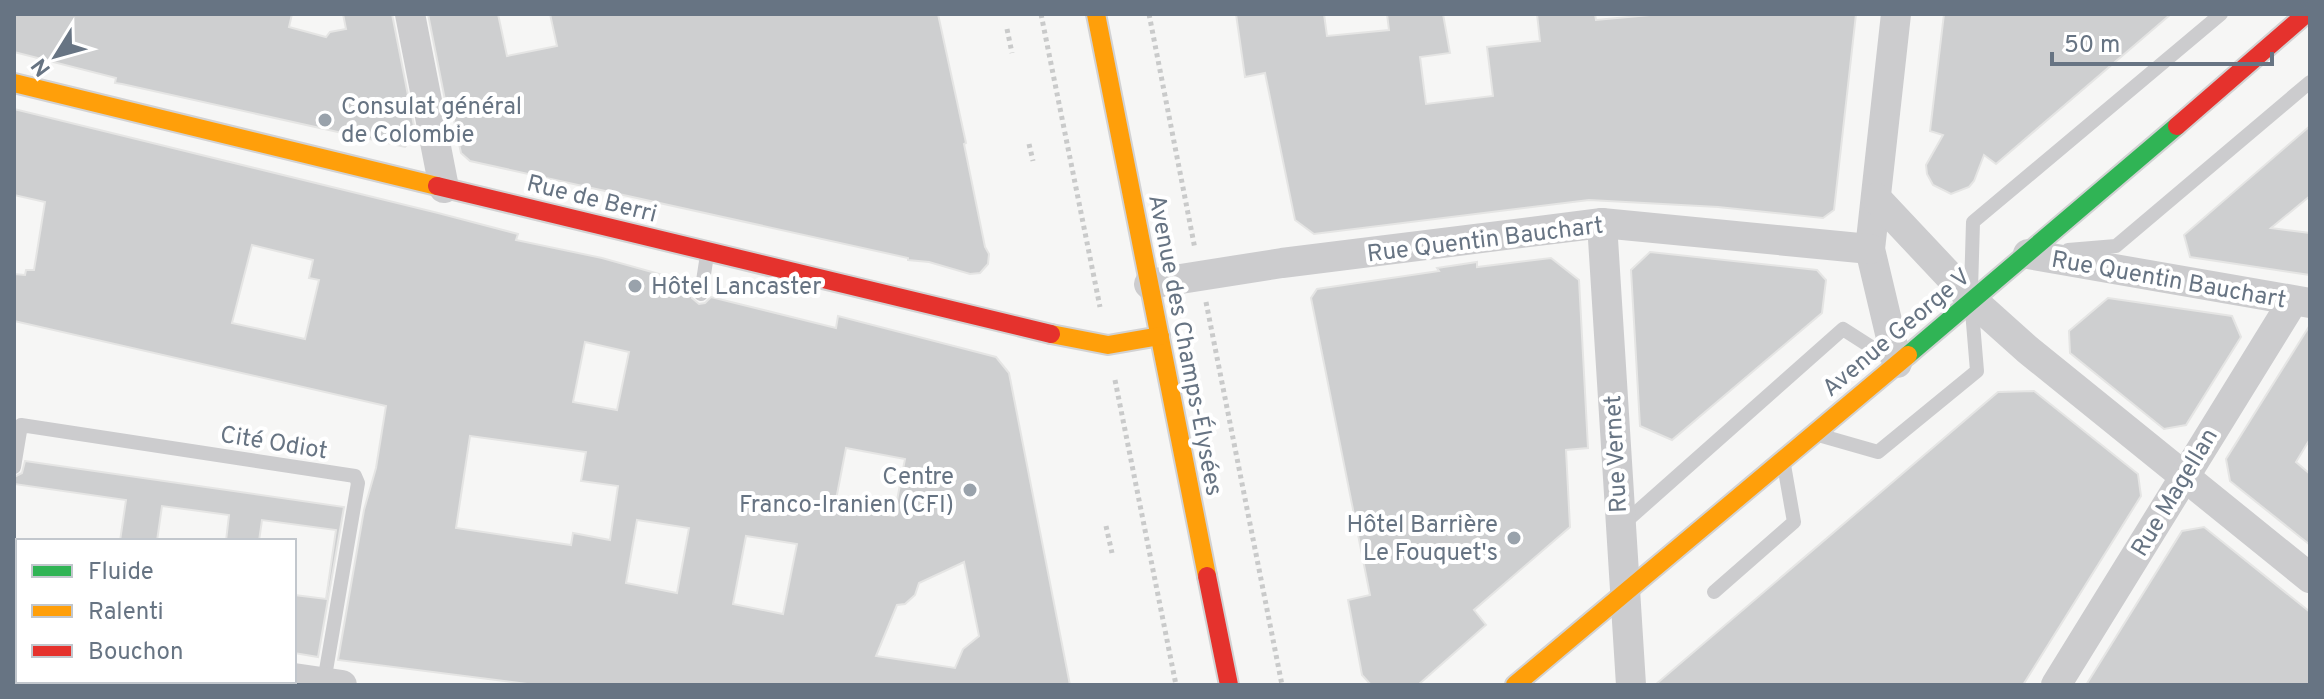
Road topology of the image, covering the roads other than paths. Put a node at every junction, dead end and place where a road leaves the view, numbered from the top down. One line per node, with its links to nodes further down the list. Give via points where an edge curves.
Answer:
1 (410, 14): 8 (street)
2 (1096, 14): 14 (street, Avenue des Champs-Élysées)
3 (1896, 14): 9 (street)
4 (2221, 14): 16 (lane, via 1973,222)
5 (2306, 14): 13 (street, Avenue George V)
6 (2310, 82): 13 (lane, via 2116,246)
7 (14, 83): 8 (street, Rue de Berri)
8 (444, 188): 12 (street, Rue de Berri)
9 (1876, 198): 11 (street); 16 (street)
10 (1602, 223): 11 (street, Rue Quentin Bauchart); 14 (street, Rue Quentin Bauchart); 24 (street, Rue Vernet)
11 (1870, 249): 19 (street)
12 (708, 251): 15 (lane); 18 (street, Rue de Berri, via 1108,345)
13 (2028, 254): 16 (street, Avenue George V); 17 (street, Rue Quentin Bauchart)
14 (1149, 284): 18 (street, Avenue des Champs-Élysées)
15 (701, 294)
16 (1971, 299): 19 (street, Avenue George V); 20 (lane, via 1977,371 1878,452); 23 (street)
17 (2301, 302): 23 (street, Rue Magellan)
18 (1160, 336): 30 (street, Avenue des Champs-Élysées)
19 (1897, 363): 20 (street, Avenue George V); 24 (lane, via 1843,329)
20 (1813, 434): 21 (street, Avenue George V)
21 (1783, 459): 26 (lane, via 1794,522); 27 (street, Avenue George V)
22 (14, 467): 29 (lane, Cité Odiot, via 21,425 355,476)
23 (2183, 477): 25 (street); 33 (street, Rue Magellan)
24 (1619, 527): 27 (street, Rue Vernet)
25 (2310, 578)
26 (1714, 592)
27 (1625, 594): 31 (street, Avenue George V); 32 (street, Rue Vernet)
28 (296, 678): 29 (street)
29 (333, 684)
30 (1229, 685)
31 (1515, 685)
32 (1631, 685)
33 (2056, 685)

